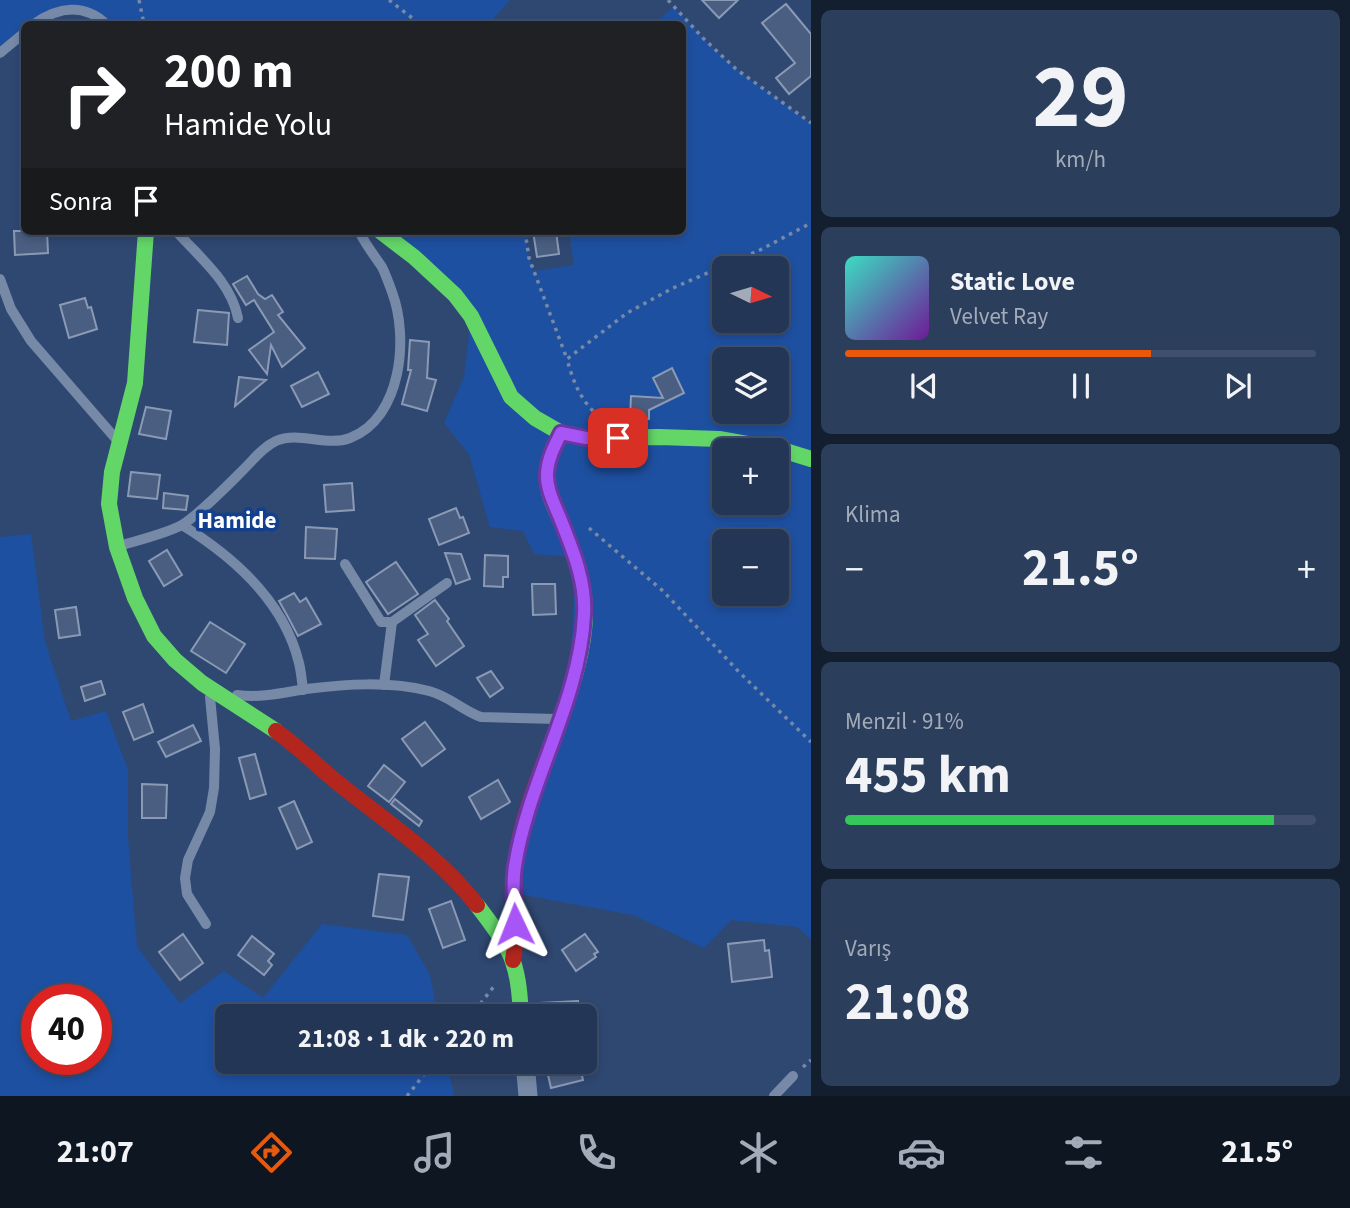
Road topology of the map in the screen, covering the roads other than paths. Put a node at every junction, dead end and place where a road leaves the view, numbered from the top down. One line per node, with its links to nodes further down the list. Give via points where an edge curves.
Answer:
1 (38, 21): 2 (lane, via 72,10)
2 (103, 21)
3 (21, 36): 4 (lane)
4 (0, 53)
5 (146, 235): 12 (street, via 135,383)
6 (180, 235): 10 (lane, via 222,280)
7 (361, 235): 14 (lane, via 383,270 400,322 397,371 382,413 349,438 277,440)
8 (385, 235): 11 (street, via 455,295 471,316 511,397)
9 (0, 279): 12 (lane, via 11,309 31,341)
10 (238, 318)
11 (561, 433): 13 (street, via 586,438 719,439); 22 (street, via 547,473 550,495 580,569 585,608 583,639)
12 (119, 442): 15 (street, via 110,504)
13 (811, 459)
14 (182, 526): 15 (lane); 21 (lane, via 234,563 264,593 291,640)
15 (117, 547): 20 (street, via 154,636)
16 (345, 564): 18 (lane, via 381,622)
17 (447, 583): 18 (lane)
18 (392, 622): 19 (lane)
19 (384, 685): 21 (lane); 22 (lane, via 447,696 481,718)
20 (209, 688): 21 (lane, via 252,697); 23 (lane, via 214,788 210,812 188,860 185,878 187,894); 24 (street, via 298,747 439,863 491,924)
21 (303, 690)
22 (560, 719): 24 (street, via 516,865)
23 (206, 924)
24 (513, 960): 25 (street)
25 (520, 1004)
26 (526, 1074): 28 (street)
27 (793, 1076): 29 (lane)
28 (528, 1096)
29 (774, 1096)

